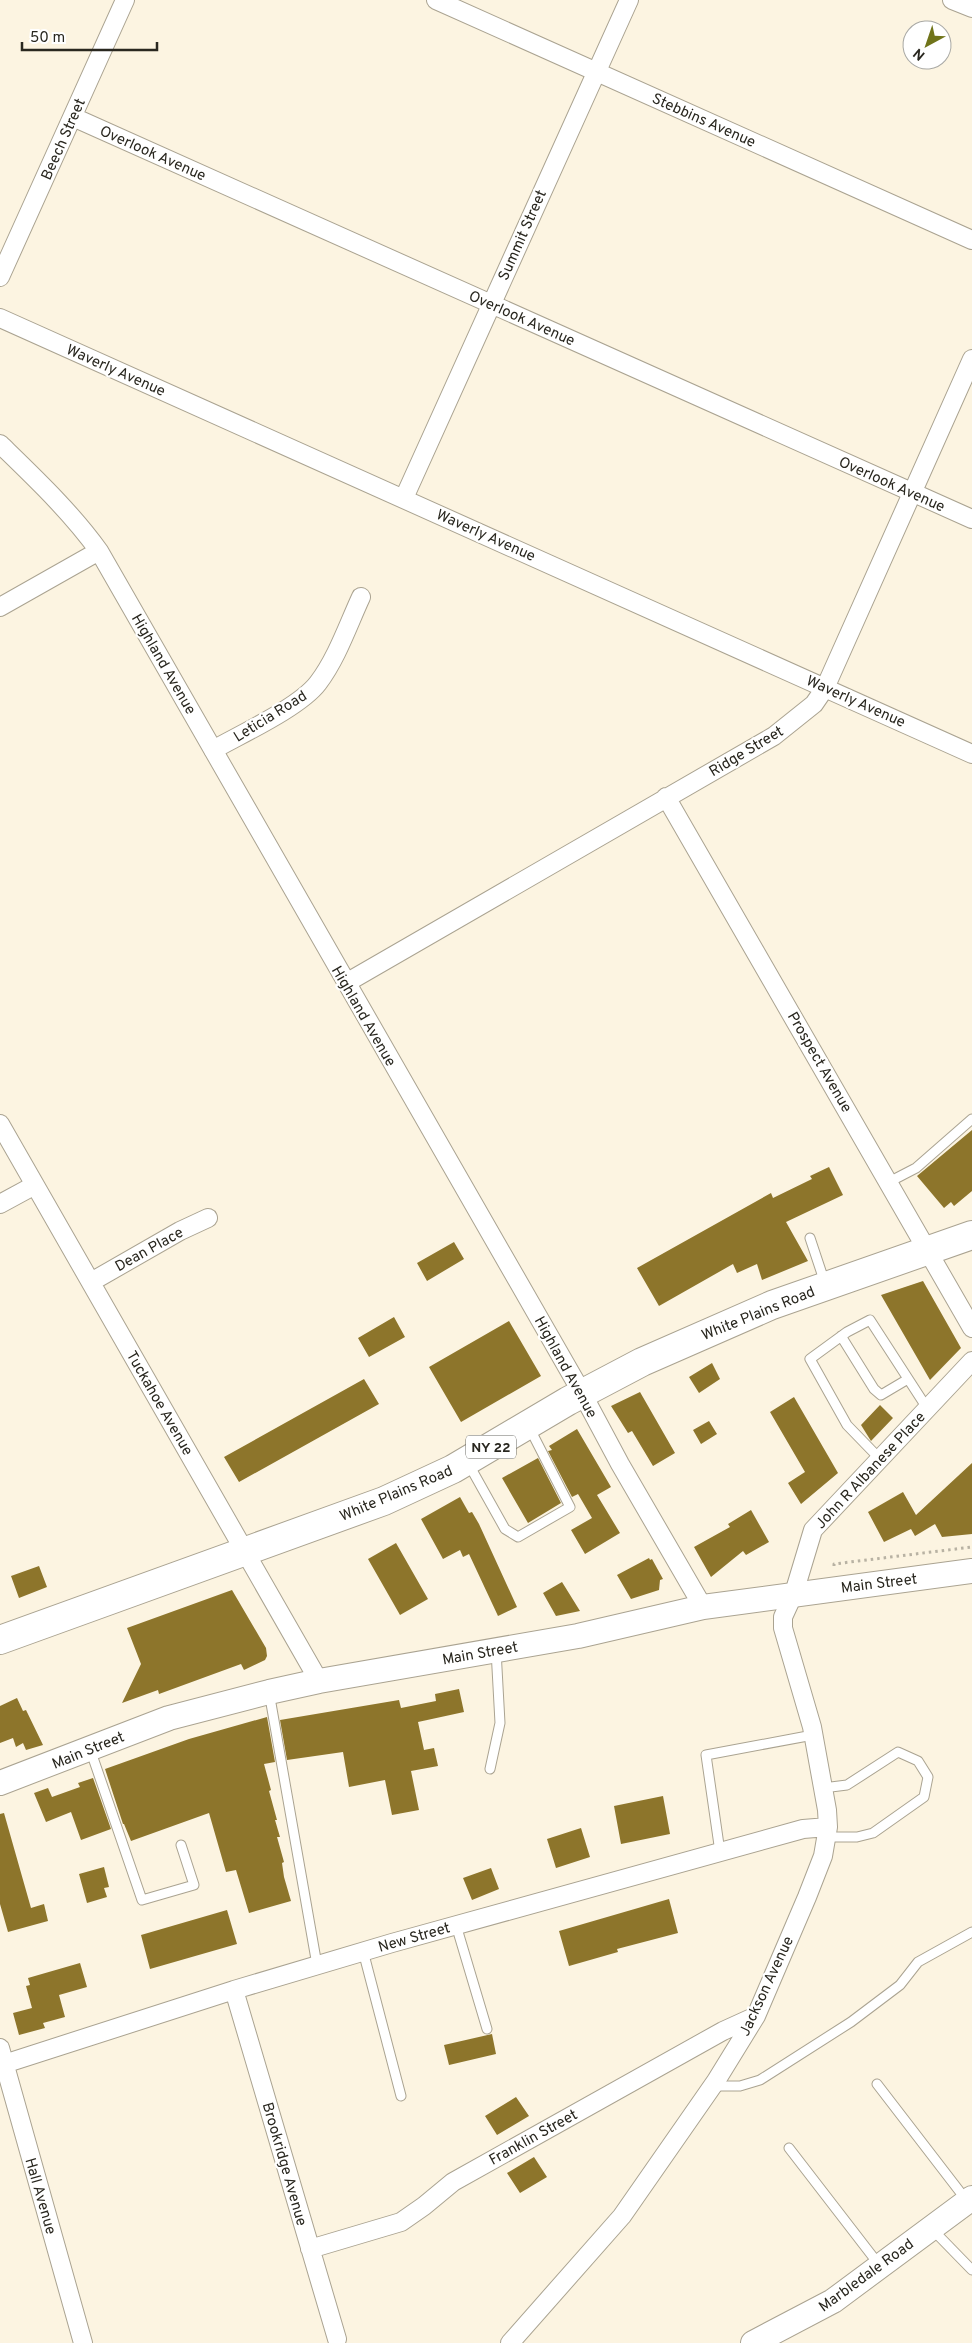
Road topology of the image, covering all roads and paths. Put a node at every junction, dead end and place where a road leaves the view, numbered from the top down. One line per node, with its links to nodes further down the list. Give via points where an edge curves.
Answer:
1 (125, 0): 7 (street, Beech Street)
2 (436, 0): 6 (street, Stebbins Avenue)
3 (629, 0): 6 (street, Summit Street)
4 (952, 0): 5 (street)
5 (972, 8)
6 (597, 72): 8 (street, Stebbins Avenue); 10 (street, Summit Street)
7 (73, 117): 9 (street, Beech Street); 10 (street, Overlook Avenue)
8 (972, 240)
9 (0, 277)
10 (491, 304): 14 (street, Overlook Avenue); 15 (street, Summit Street)
11 (0, 318): 15 (street, Waverly Avenue)
12 (972, 359): 14 (street, Ridge Street)
13 (0, 444): 17 (street, Highland Avenue, via 53,496)
14 (913, 493): 16 (street, Overlook Avenue); 20 (street, Ridge Street)
15 (404, 498): 20 (street, Waverly Avenue)
16 (972, 519)
17 (99, 551): 19 (street); 21 (street, Highland Avenue)
18 (361, 597): 21 (street, Leticia Road, via 317,685 295,703)
19 (0, 607)
20 (825, 688): 22 (street, Waverly Avenue); 23 (street, Ridge Street, via 814,704 774,736)
21 (214, 750): 24 (street, Highland Avenue)
22 (972, 754)
23 (666, 797): 24 (street, Ridge Street); 27 (street, Prospect Avenue)
24 (346, 983): 40 (street, Highland Avenue)
25 (972, 1119): 27 (lane, via 916,1168)
26 (0, 1124): 28 (street, Tuckahoe Avenue)
27 (889, 1182): 33 (street, Prospect Avenue)
28 (34, 1185): 29 (street); 34 (street, Tuckahoe Avenue)
29 (0, 1204)
30 (208, 1218): 34 (street, Dean Place)
31 (972, 1235): 33 (main road, White Plains Road / NY 22)
32 (810, 1238): 35 (lane)
33 (928, 1250): 35 (main road, White Plains Road / NY 22); 36 (street, Prospect Avenue)
34 (91, 1282): 46 (street, Tuckahoe Avenue)
35 (826, 1285): 40 (main road, White Plains Road / NY 22, via 728,1323)
36 (972, 1328)
37 (841, 1336): 39 (lane, via 881,1395); 39 (lane, via 870,1320); 43 (lane, via 810,1359 848,1425)
38 (972, 1361): 41 (street, John R Albanese Place)
39 (908, 1379): 41 (lane)
40 (582, 1393): 42 (main road, White Plains Road / NY 22); 50 (street, Highland Avenue)
41 (927, 1408): 43 (street, John R Albanese Place)
42 (528, 1425): 44 (main road, White Plains Road / NY 22); 44 (lane, via 570,1507 518,1537 505,1529)
43 (880, 1459): 49 (street, John R Albanese Place, via 813,1530)
44 (467, 1461): 46 (main road, White Plains Road / NY 22, via 384,1500)
45 (972, 1547): 47 (path)
46 (244, 1550): 51 (main road, White Plains Road / NY 22); 53 (street, Tuckahoe Avenue)
47 (834, 1566)
48 (972, 1571): 49 (street, Main Street)
49 (794, 1594): 50 (street, Main Street); 55 (street, Jackson Avenue, via 783,1617 783,1628)
50 (703, 1607): 52 (street, Main Street, via 578,1636)
51 (0, 1640)
52 (496, 1650): 53 (street, Main Street); 57 (lane, via 500,1723)
53 (319, 1681): 54 (street, Main Street)
54 (269, 1692): 56 (street, Main Street, via 169,1718); 66 (lane)
55 (813, 1735): 59 (street, Jackson Avenue); 62 (lane, via 706,1754)
56 (90, 1749): 58 (street, Main Street); 61 (lane, via 142,1900 194,1885)
57 (490, 1768)
58 (0, 1783)
59 (823, 1788): 60 (street, Jackson Avenue); 60 (lane, via 847,1785 898,1752 918,1761 928,1777 924,1797 873,1833 857,1837)
60 (827, 1832): 62 (street, New Street, via 803,1829); 68 (street, Jackson Avenue, via 807,1897)
61 (181, 1845)
62 (720, 1852): 63 (street, New Street)
63 (456, 1925): 65 (street, New Street); 69 (lane)
64 (972, 1932): 72 (lane, via 918,1962 900,1985 760,2080 740,2086)
65 (362, 1951): 66 (street, New Street); 74 (lane)
66 (317, 1965): 67 (street, New Street)
67 (234, 1990): 70 (street, New Street); 78 (street, Brookridge Avenue)
68 (756, 2016): 72 (street, Jackson Avenue); 78 (street, Franklin Street, via 453,2182 401,2222)
69 (487, 2030)
70 (2, 2056): 73 (street, Hall Avenue)
71 (877, 2084): 76 (lane)
72 (712, 2086): 83 (street, Jackson Avenue, via 622,2216)
73 (6, 2094): 82 (street, Hall Avenue)
74 (401, 2096)
75 (789, 2148): 79 (lane)
76 (970, 2200): 77 (street, Marbledale Road)
77 (931, 2228): 79 (street, Marbledale Road); 80 (lane)
78 (310, 2249): 81 (street, Brookridge Avenue)
79 (880, 2266): 84 (street, Marbledale Road, via 811,2314)
80 (972, 2270)
81 (336, 2338)
82 (83, 2343)
83 (510, 2343)
84 (753, 2343)

